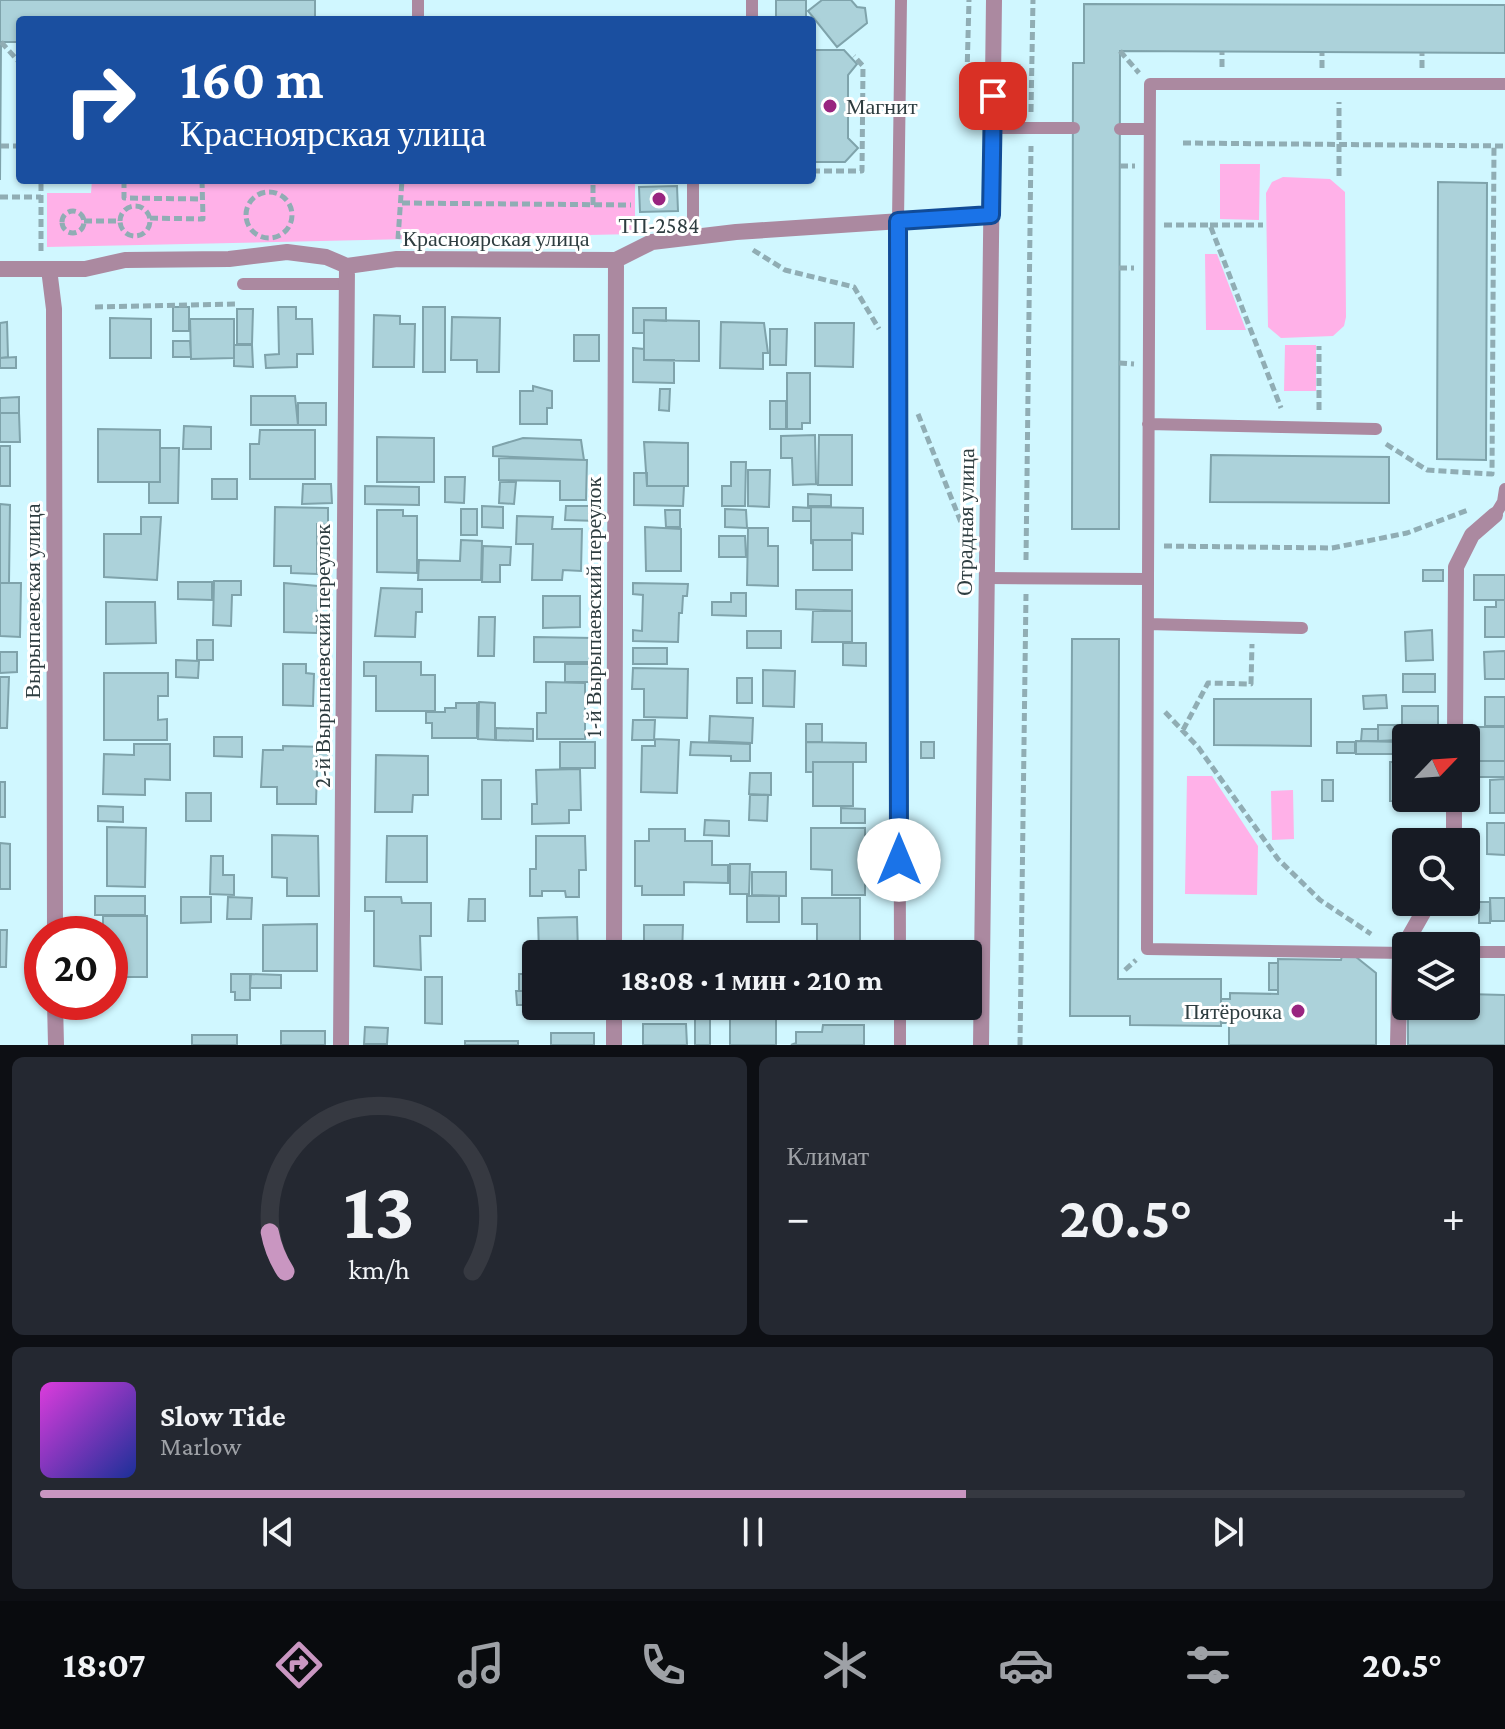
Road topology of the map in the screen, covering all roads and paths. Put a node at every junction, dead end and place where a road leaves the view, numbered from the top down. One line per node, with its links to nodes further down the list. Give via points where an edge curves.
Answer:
1 (901, 0): 42 (lane)
2 (969, 0): 9 (path)
3 (994, 0): 13 (street, Отрадная улица)
4 (1033, 0): 14 (path)
5 (1, 42): 8 (path)
6 (1120, 51): 10 (path)
7 (854, 56): 22 (path, via 863,66 862,171)
8 (16, 59)
9 (967, 74)
10 (1142, 76)
11 (1505, 84): 12 (lane)
12 (1339, 85): 17 (lane, via 1150,84); 19 (path)
13 (992, 128): 14 (lane); 38 (street, Отрадная улица)
14 (1031, 128): 15 (lane); 73 (path)
15 (1074, 128)
16 (1120, 129): 17 (lane)
17 (1149, 129): 43 (lane)
18 (1183, 143): 19 (path)
19 (1339, 144): 20 (path); 23 (path)
20 (1494, 146): 21 (path); 65 (path)
21 (1505, 146)
22 (816, 171)
23 (1339, 176)
24 (41, 184): 33 (path)
25 (124, 184): 34 (path, via 124,198)
26 (202, 184): 34 (path)
27 (265, 184): 31 (path)
28 (402, 184): 35 (path)
29 (593, 184): 36 (path)
30 (693, 184): 47 (lane)
31 (267, 192): 31 (path, via 252,199 246,213 250,228 270,238 284,233 292,212 286,199)
32 (0, 197): 33 (path)
33 (41, 197): 50 (path)
34 (202, 199): 39 (path, via 203,219)
35 (402, 203): 36 (path); 48 (path)
36 (593, 205): 37 (path)
37 (631, 205)
38 (991, 215): 42 (street, Красноярская улица); 72 (street, Отрадная улица)
39 (150, 218): 41 (path, via 145,210 131,207); 41 (path, via 148,228 136,236)
40 (84, 221): 40 (path, via 72,211 62,224 65,231 76,233); 41 (path)
41 (120, 221)
42 (898, 221): 46 (street, Красноярская улица); 58 (lane)
43 (1149, 225): 44 (path); 60 (lane)
44 (1210, 225): 45 (path); 61 (path)
45 (1263, 225)
46 (736, 232): 47 (street, Красноярская улица); 58 (path, via 753,251 785,270 854,287)
47 (693, 237): 49 (street, Красноярская улица, via 652,242)
48 (397, 259): 49 (street, Красноярская улица); 51 (street, Красноярская улица)
49 (616, 260): 82 (street, 1-й Вырыпаевский переулок)
50 (45, 262): 51 (street, Красноярская улица, via 85,269 152,257 229,259 295,252); 52 (street, Красноярская улица); 81 (street, Вырыпаевская улица, via 54,309)
51 (347, 266): 54 (street, 2-й Вырыпаевский переулок)
52 (0, 269)
53 (243, 284): 54 (lane)
54 (347, 284): 95 (street, 2-й Вырыпаевский переулок)
55 (209, 304): 56 (path)
56 (95, 307)
57 (1319, 346): 62 (path)
58 (898, 362): 83 (lane)
59 (915, 405): 70 (path)
60 (1148, 424): 61 (lane); 71 (lane)
61 (1288, 427): 62 (lane)
62 (1319, 428): 63 (lane)
63 (1376, 429)
64 (1378, 444): 65 (path, via 1391,444 1427,470)
65 (1492, 474): 66 (path)
66 (1486, 485)
67 (1505, 489): 69 (lane)
68 (1474, 508): 71 (path, via 1407,533 1332,548)
69 (1495, 515): 79 (street, via 1472,535 1456,567)
70 (966, 537)
71 (1148, 546): 74 (lane)
72 (987, 578): 73 (lane); 98 (street, Отрадная улица)
73 (1026, 578): 74 (lane); 99 (path)
74 (1148, 579): 75 (lane)
75 (1148, 624): 76 (lane); 78 (lane)
76 (1252, 627): 77 (lane); 80 (path, via 1251,684 1208,683)
77 (1302, 628)
78 (1148, 693): 80 (path); 87 (lane, via 1147,949)
79 (1455, 724)
80 (1183, 730): 84 (path, via 1278,859 1320,900)
81 (55, 916)
82 (614, 940)
83 (900, 940)
84 (1392, 946)
85 (1480, 952): 86 (lane)
86 (1505, 952)
87 (1392, 953)
88 (1136, 959): 89 (path)
89 (1125, 970)
90 (55, 1020): 94 (street)
91 (614, 1020): 96 (street)
92 (900, 1020): 97 (lane)
93 (1399, 1020): 100 (street)
94 (56, 1045)
95 (341, 1045)
96 (614, 1045)
97 (900, 1045)
98 (981, 1045)
99 (1020, 1045)
100 (1398, 1045)

